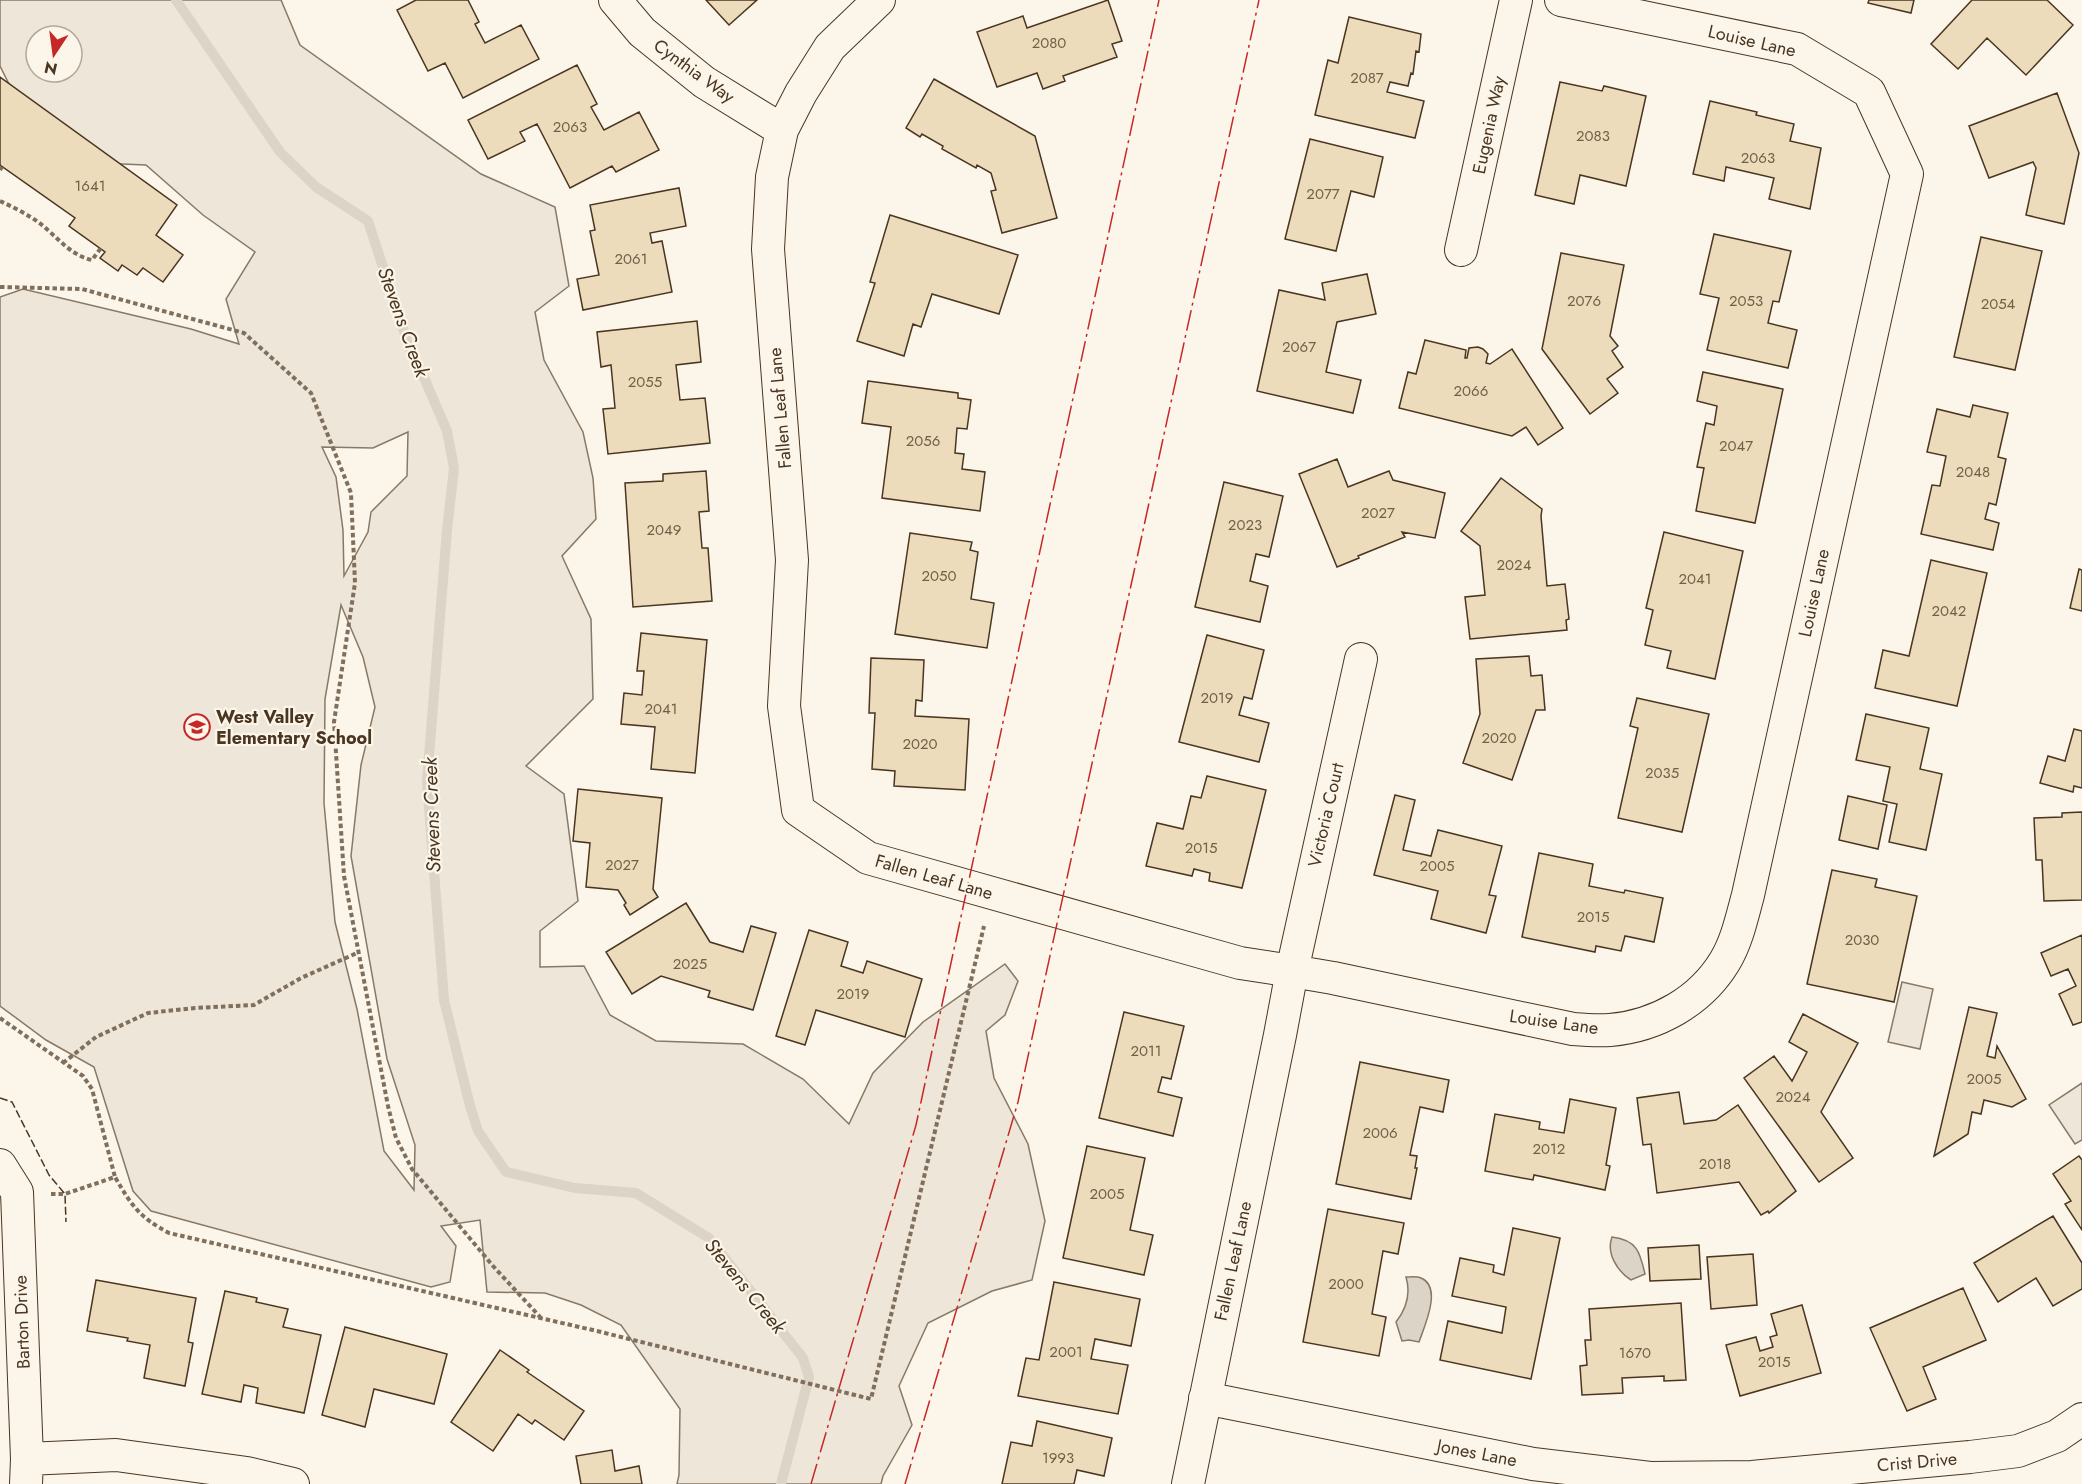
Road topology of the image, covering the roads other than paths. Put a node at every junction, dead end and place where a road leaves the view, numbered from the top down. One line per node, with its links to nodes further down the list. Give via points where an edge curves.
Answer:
1 (615, 0): 5 (street, Cynthia Way, via 642,32 704,82)
2 (879, 0): 5 (street, Fallen Leaf Lane, via 830,47)
3 (1516, 0): 6 (street, Eugenia Way)
4 (1561, 0): 8 (street, Louise Lane, via 1797,49 1869,92 1907,174 1739,928 1726,960 1706,987 1679,1009 1647,1023 1610,1030 1573,1029)
5 (782, 130): 8 (street, Fallen Leaf Lane, via 772,177 768,249 792,560 784,706 798,810 868,858 1240,963)
6 (1461, 250)
7 (1361, 659): 8 (street, Victoria Court)
8 (1292, 971): 10 (street, Fallen Leaf Lane)
9 (0, 1165): 12 (street, Barton Drive, via 17,1192)
10 (1205, 1398): 13 (street, Jones Lane, via 1533,1464 1650,1478); 15 (street, Fallen Leaf Lane)
11 (2082, 1419): 13 (street, Crist Drive, via 2057,1436 2018,1451)
12 (27, 1472): 14 (street, via 116,1455 247,1473)
13 (1752, 1480)
14 (293, 1484)
15 (1188, 1484)

